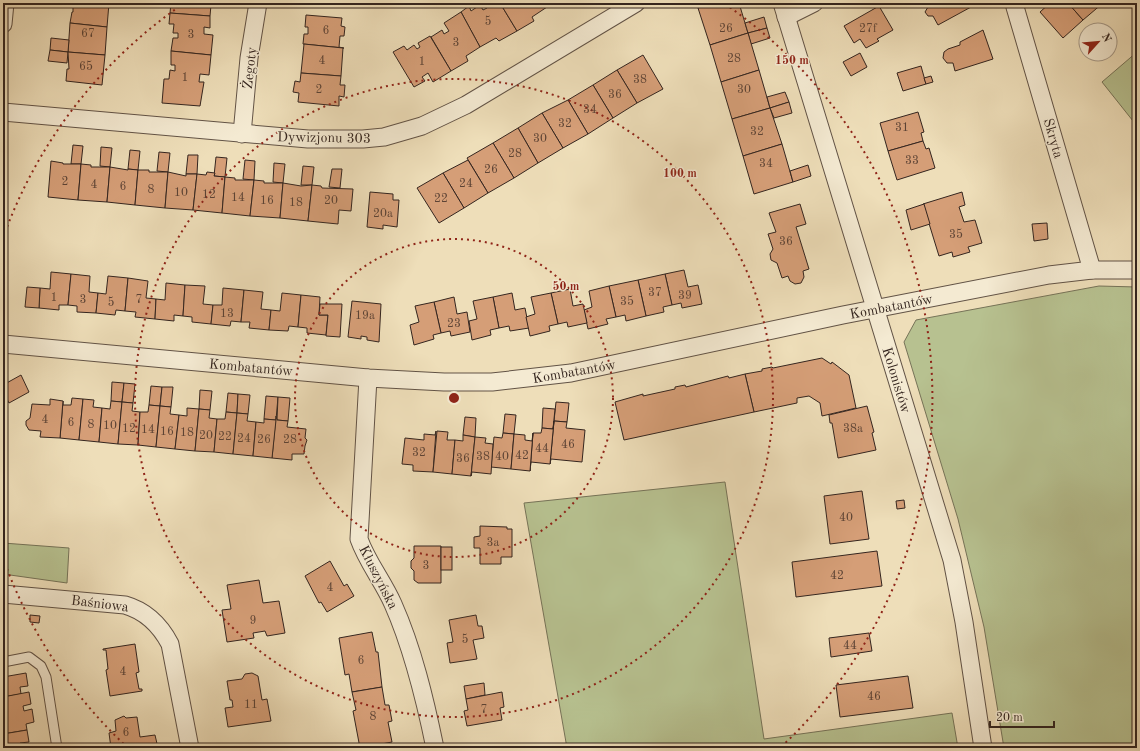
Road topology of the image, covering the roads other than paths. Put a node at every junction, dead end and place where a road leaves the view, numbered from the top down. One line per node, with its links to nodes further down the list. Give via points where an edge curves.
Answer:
1 (4, 3): 7 (street)
2 (258, 3): 9 (street, Żegoty, via 250,51)
3 (636, 3): 9 (street, Dywizjonu 303, via 466,105 422,126 384,137 363,139 308,139)
4 (814, 3): 6 (street, Kolonistów)
5 (1015, 6): 10 (street, Skryta)
6 (784, 10): 12 (street, Kolonistów)
7 (3, 24)
8 (3, 112): 9 (street, Dywizjonu 303)
9 (242, 134)
10 (1092, 270): 11 (street, Kombatantów); 12 (street, Kombatantów, via 1009,282)
11 (1137, 270)
12 (876, 309): 14 (street, Kombatantów, via 543,377 472,383); 20 (street, Kolonistów, via 959,587)
13 (3, 344): 14 (street, Kombatantów)
14 (368, 378): 19 (street, Kłuszyńska, via 359,539 400,620 421,688)
15 (3, 594): 18 (street, Baśniowa, via 125,605 136,608 150,617 163,630 170,644)
16 (3, 662): 17 (lane, via 30,657 41,666 46,677)
17 (57, 748)
18 (190, 748)
19 (434, 748)
20 (983, 748)

